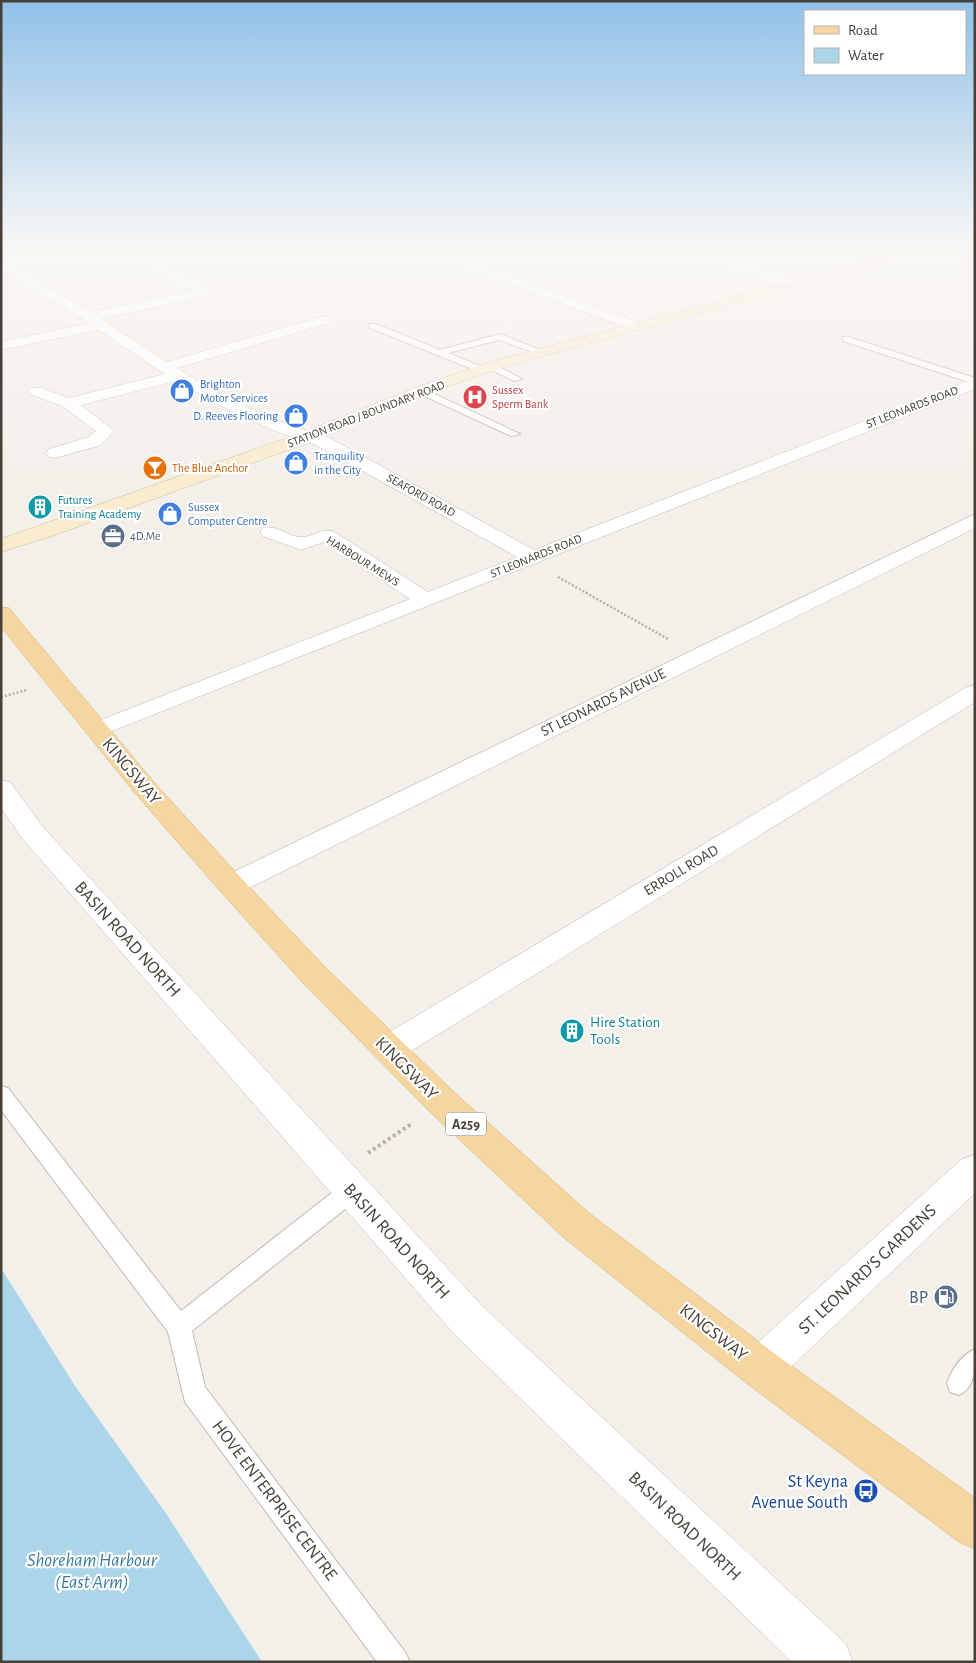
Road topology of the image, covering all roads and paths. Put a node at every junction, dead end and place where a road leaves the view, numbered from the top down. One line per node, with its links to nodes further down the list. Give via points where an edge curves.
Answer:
1 (55, 332): 7 (street)
2 (110, 332): 11 (street, SEAFORD ROAD)
3 (290, 332): 11 (street)
4 (386, 332): 9 (lane)
5 (620, 332): 8 (main road, STATION ROAD / BOUNDARY ROAD)
6 (846, 339): 13 (lane)
7 (1, 346)
8 (541, 352): 9 (lane, via 500,337); 10 (main road, STATION ROAD / BOUNDARY ROAD)
9 (438, 353): 10 (lane)
10 (487, 368): 12 (lane); 14 (main road, STATION ROAD / BOUNDARY ROAD)
11 (171, 371): 16 (street); 18 (street, SEAFORD ROAD, via 222,401)
12 (517, 379)
13 (975, 382): 23 (street, ST LEONARDS ROAD)
14 (421, 391): 17 (lane); 18 (main road, STATION ROAD / BOUNDARY ROAD)
15 (36, 392): 16 (street)
16 (68, 403): 19 (street, via 106,431 95,441)
17 (515, 434)
18 (307, 437): 22 (main road, STATION ROAD / BOUNDARY ROAD); 23 (street, SEAFORD ROAD, via 322,441)
19 (55, 453)
20 (975, 520): 26 (street, ST LEONARDS AVENUE)
21 (270, 532): 24 (street, HARBOUR MEWS, via 301,544 326,535)
22 (1, 546)
23 (530, 558): 24 (street, ST LEONARDS ROAD); 26 (path)
24 (426, 600): 30 (street, ST LEONARDS ROAD)
25 (1, 613): 30 (main road, KINGSWAY / A259)
26 (697, 656): 32 (street, ST LEONARDS AVENUE)
27 (975, 692): 33 (street, ERROLL ROAD)
28 (9, 695): 29 (path)
29 (1, 697)
30 (97, 730): 32 (main road, KINGSWAY / A259)
31 (1, 788): 37 (street, BASIN ROAD NORTH, via 32,832 271,1097)
32 (231, 885): 33 (main road, KINGSWAY / A259)
33 (388, 1049): 35 (main road, KINGSWAY / A259)
34 (1, 1094): 38 (lane, HOVE ENTERPRISE CENTRE)
35 (442, 1102): 37 (path); 40 (main road, KINGSWAY / A259, via 576,1225)
36 (975, 1170): 40 (street, ST. LEONARD'S GARDENS)
37 (356, 1175): 38 (lane); 44 (street, BASIN ROAD NORTH, via 469,1321)
38 (179, 1327): 43 (lane, HOVE ENTERPRISE CENTRE, via 194,1393)
39 (975, 1361): 41 (lane)
40 (760, 1368): 42 (main road, KINGSWAY / A259)
41 (958, 1383)
42 (975, 1526)
43 (395, 1662)
44 (828, 1662)

